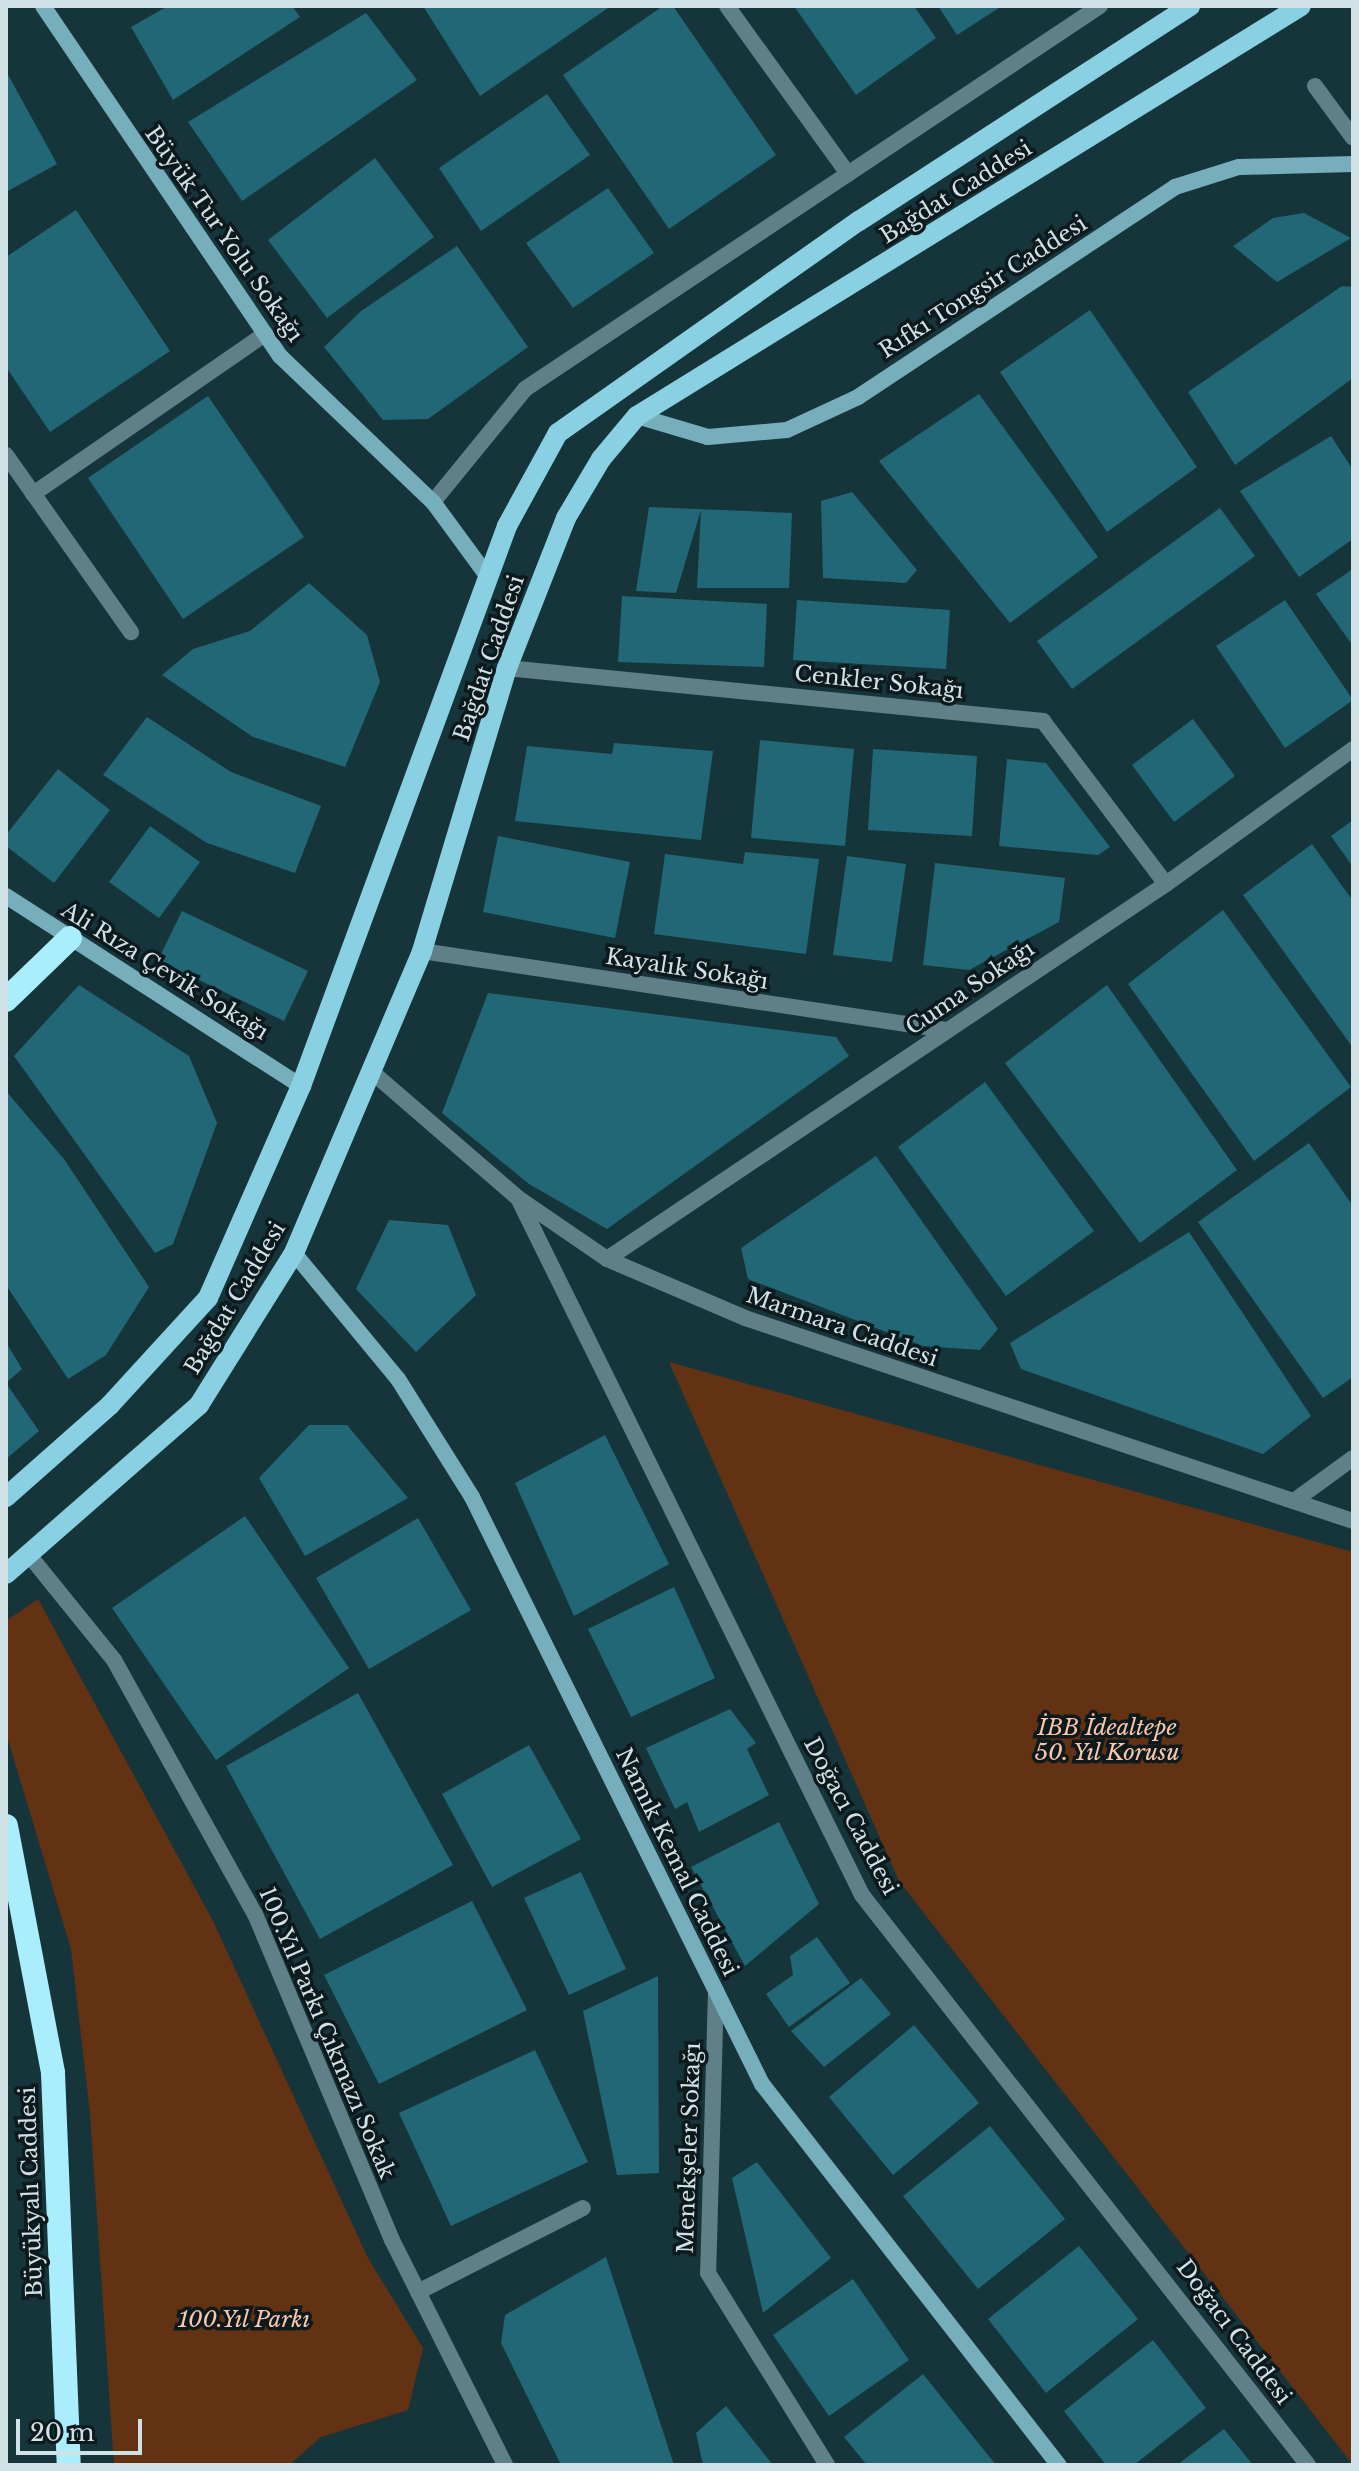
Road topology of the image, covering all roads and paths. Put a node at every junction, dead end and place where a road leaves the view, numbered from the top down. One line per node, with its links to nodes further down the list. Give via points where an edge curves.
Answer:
1 (43, 6): 10 (street, Büyük Tur Yolu Sokağı)
2 (727, 6): 9 (street)
3 (1100, 6): 9 (street)
4 (1190, 6): 15 (main road, Bağdat Caddesi, via 859,221 558,433)
5 (1301, 6): 11 (main road, Bağdat Caddesi)
6 (1315, 86): 7 (street)
7 (1353, 138)
8 (1353, 164): 11 (street, Rıfkı Tongsir Caddesi, via 1239,167 1175,187 858,397 787,430 708,437)
9 (848, 174): 14 (street, via 525,389)
10 (265, 334): 13 (street); 14 (street, Büyük Tur Yolu Sokağı)
11 (637, 416): 17 (main road, Bağdat Caddesi, via 566,518)
12 (6, 455): 13 (street)
13 (33, 494): 16 (street)
14 (433, 502): 15 (street, Büyük Tur Yolu Sokağı)
15 (488, 577): 26 (main road, Bağdat Caddesi)
16 (131, 632)
17 (507, 668): 19 (street, Cenkler Sokağı, via 1043,721); 22 (main road, Bağdat Caddesi)
18 (1353, 749): 19 (street, Cuma Sokağı)
19 (1166, 884): 24 (street, Cuma Sokağı)
20 (6, 896): 21 (street, Ali Rıza Çevik Sokağı)
21 (70, 938): 23 (highway); 26 (street, Ali Rıza Çevik Sokağı)
22 (422, 951): 24 (street, Kayalık Sokağı); 25 (main road, Bağdat Caddesi)
23 (6, 1000)
24 (946, 1030): 29 (street, Cuma Sokağı)
25 (372, 1072): 27 (street, Marmara Caddesi); 28 (main road, Bağdat Caddesi)
26 (301, 1086): 31 (main road, Bağdat Caddesi, via 208,1298 110,1405)
27 (518, 1198): 29 (street, Marmara Caddesi); 44 (street, Doğacı Caddesi, via 862,1895)
28 (294, 1253): 34 (main road, Bağdat Caddesi, via 199,1405); 37 (street, Namık Kemal Caddesi, via 398,1379 472,1497)
29 (607, 1259): 32 (street, Marmara Caddesi, via 745,1318)
30 (1353, 1458): 32 (street)
31 (6, 1497)
32 (1294, 1501): 33 (street, Marmara Caddesi)
33 (1353, 1521)
34 (29, 1555): 35 (main road, Bağdat Caddesi); 39 (street, 100.Yıl Parkı Çıkmazı Sokak, via 114,1660 255,1914)
35 (6, 1574)
36 (6, 1826): 40 (highway, Büyükyalı Caddesi, via 53,2073)
37 (716, 1991): 42 (street, Menekşeler Sokağı, via 708,2273); 43 (street, Namık Kemal Caddesi, via 762,2084)
38 (583, 2208): 39 (street)
39 (418, 2292): 41 (street, 100.Yıl Parkı Çıkmazı Sokak)
40 (69, 2465)
41 (505, 2465)
42 (827, 2465)
43 (1059, 2465)
44 (1308, 2465)

